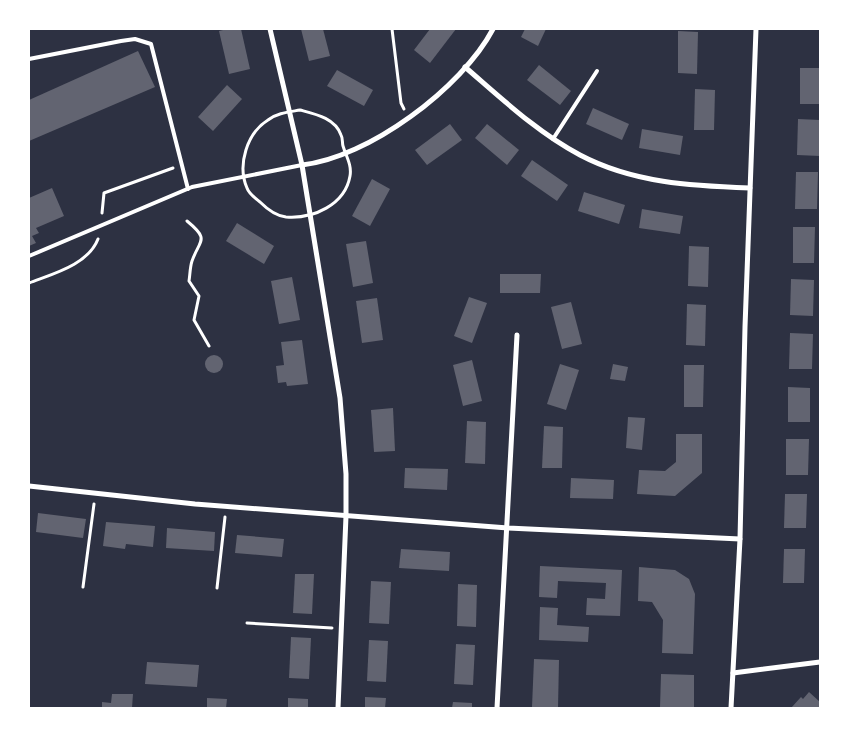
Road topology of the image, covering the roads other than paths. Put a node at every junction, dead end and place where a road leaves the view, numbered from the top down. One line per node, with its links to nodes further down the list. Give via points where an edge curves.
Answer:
1 (270, 29): 8 (street)
2 (493, 29): 5 (street)
3 (756, 29): 9 (street)
4 (29, 59): 10 (lane, via 135,39 151,44)
5 (465, 67): 7 (street); 8 (street, via 441,91 377,139 346,153)
6 (597, 71): 7 (lane)
7 (553, 139): 9 (street, via 580,155 629,174 691,186)
8 (302, 165): 10 (lane); 14 (street, via 340,398)
9 (750, 188): 16 (street)
10 (188, 189): 11 (lane)
11 (29, 256)
12 (516, 335): 15 (street)
13 (29, 486): 14 (street)
14 (346, 516): 15 (street); 19 (street)
15 (508, 528): 16 (street); 20 (street)
16 (740, 539): 18 (street)
17 (820, 662): 18 (street)
18 (733, 673): 21 (street)
19 (338, 708)
20 (497, 708)
21 (732, 708)

